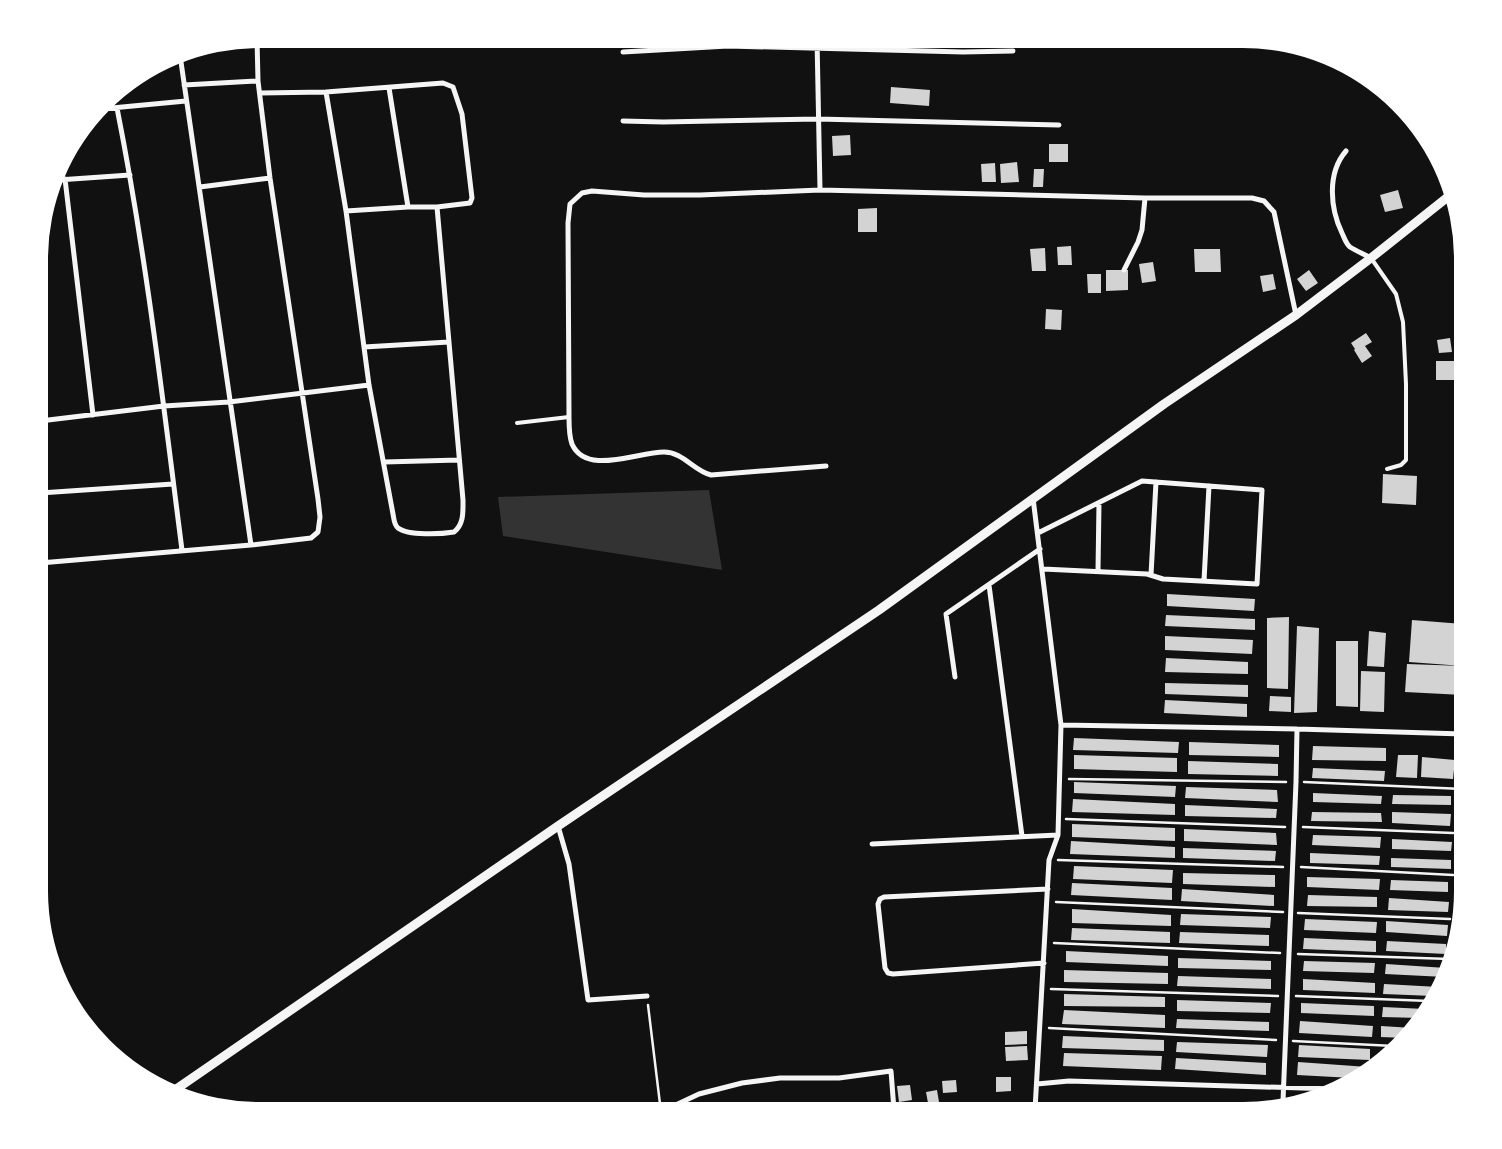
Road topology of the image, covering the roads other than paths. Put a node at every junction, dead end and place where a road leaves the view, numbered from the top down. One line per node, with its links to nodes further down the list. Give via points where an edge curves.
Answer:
1 (257, 48): 8 (street)
2 (693, 48): 6 (street)
3 (818, 48): 16 (street)
4 (847, 48): 5 (street)
5 (1013, 51)
6 (623, 52)
7 (181, 63): 9 (street)
8 (258, 81): 9 (street); 12 (street)
9 (184, 86): 13 (street)
10 (390, 88): 11 (street); 27 (street); 28 (street, via 443,84 452,87 456,93 462,114 472,198 464,205)
11 (326, 92): 12 (street); 29 (street)
12 (260, 93): 21 (street)
13 (186, 101): 15 (street); 23 (street)
14 (110, 108): 15 (street)
15 (117, 108): 20 (street)
16 (818, 119): 17 (street); 18 (street); 24 (street)
17 (623, 121)
18 (1059, 125)
19 (1346, 151): 30 (street, via 1335,169 1333,185 1337,220 1348,246)
20 (130, 175): 22 (street); 38 (street)
21 (270, 178): 23 (street); 36 (street)
22 (65, 179): 39 (street)
23 (200, 187): 37 (street)
24 (820, 190): 25 (street); 40 (street, via 700,195 582,193 570,204 568,223)
25 (1145, 198): 31 (street, via 1142,230); 32 (street, via 1252,198 1264,201 1274,212)
26 (1445, 199): 30 (street)
27 (408, 207): 28 (street); 29 (street)
28 (437, 207): 33 (street)
29 (346, 211): 34 (street)
30 (1371, 258): 32 (street); 46 (lane, via 1396,294 1403,322 1406,460 1402,465)
31 (1124, 270)
32 (1296, 315): 51 (street)
33 (449, 342): 34 (street); 43 (street)
34 (364, 347): 35 (street)
35 (369, 385): 36 (street); 44 (street)
36 (301, 392): 37 (street); 54 (street, via 318,498 318,532 311,538)
37 (230, 402): 38 (street); 54 (street)
38 (164, 406): 39 (street); 48 (street)
39 (93, 415): 41 (street)
40 (569, 418): 42 (lane); 45 (street, via 572,443 578,454 589,460 664,452 676,454 711,475)
41 (48, 420)
42 (517, 423)
43 (459, 460): 44 (street); 44 (street, via 463,517 457,530 449,533 414,533 397,527)
44 (384, 462)
45 (826, 466)
46 (1387, 469)
47 (1156, 482): 49 (street); 52 (street, via 1142,481); 60 (street)
48 (173, 484): 50 (street); 55 (street)
49 (1208, 486): 61 (street); 61 (street, via 1262,490 1257,584)
50 (48, 493)
51 (1033, 498): 53 (street); 67 (street, via 871,615)
52 (1099, 504): 53 (street); 59 (street)
53 (1038, 534): 56 (street)
54 (251, 545): 55 (street)
55 (182, 550): 57 (street)
56 (1040, 550): 58 (street); 62 (street)
57 (48, 562)
58 (1042, 569): 59 (street); 64 (street)
59 (1098, 571): 60 (street)
60 (1151, 575): 61 (street)
61 (1204, 582)
62 (989, 584): 63 (street, via 946,614); 69 (street)
63 (955, 677)
64 (1061, 725): 65 (street); 68 (street)
65 (1297, 729): 66 (street); 76 (street)
66 (1454, 734)
67 (558, 826): 73 (street, via 569,864 588,1000); 75 (street)
68 (1058, 835): 69 (street); 71 (street, via 1049,860)
69 (1022, 836): 70 (street)
70 (872, 844)
71 (1048, 889): 72 (street); 72 (street, via 884,897 878,904 888,973)
72 (1044, 963): 74 (street)
73 (647, 996)
74 (1037, 1084): 76 (street, via 1069,1081); 81 (street)
75 (181, 1086)
76 (1284, 1087): 77 (street); 78 (street)
77 (1316, 1088)
78 (1283, 1097)
79 (682, 1102): 80 (street, via 698,1094 742,1083 780,1078 839,1078 891,1071)
80 (893, 1102)
81 (1036, 1102)

